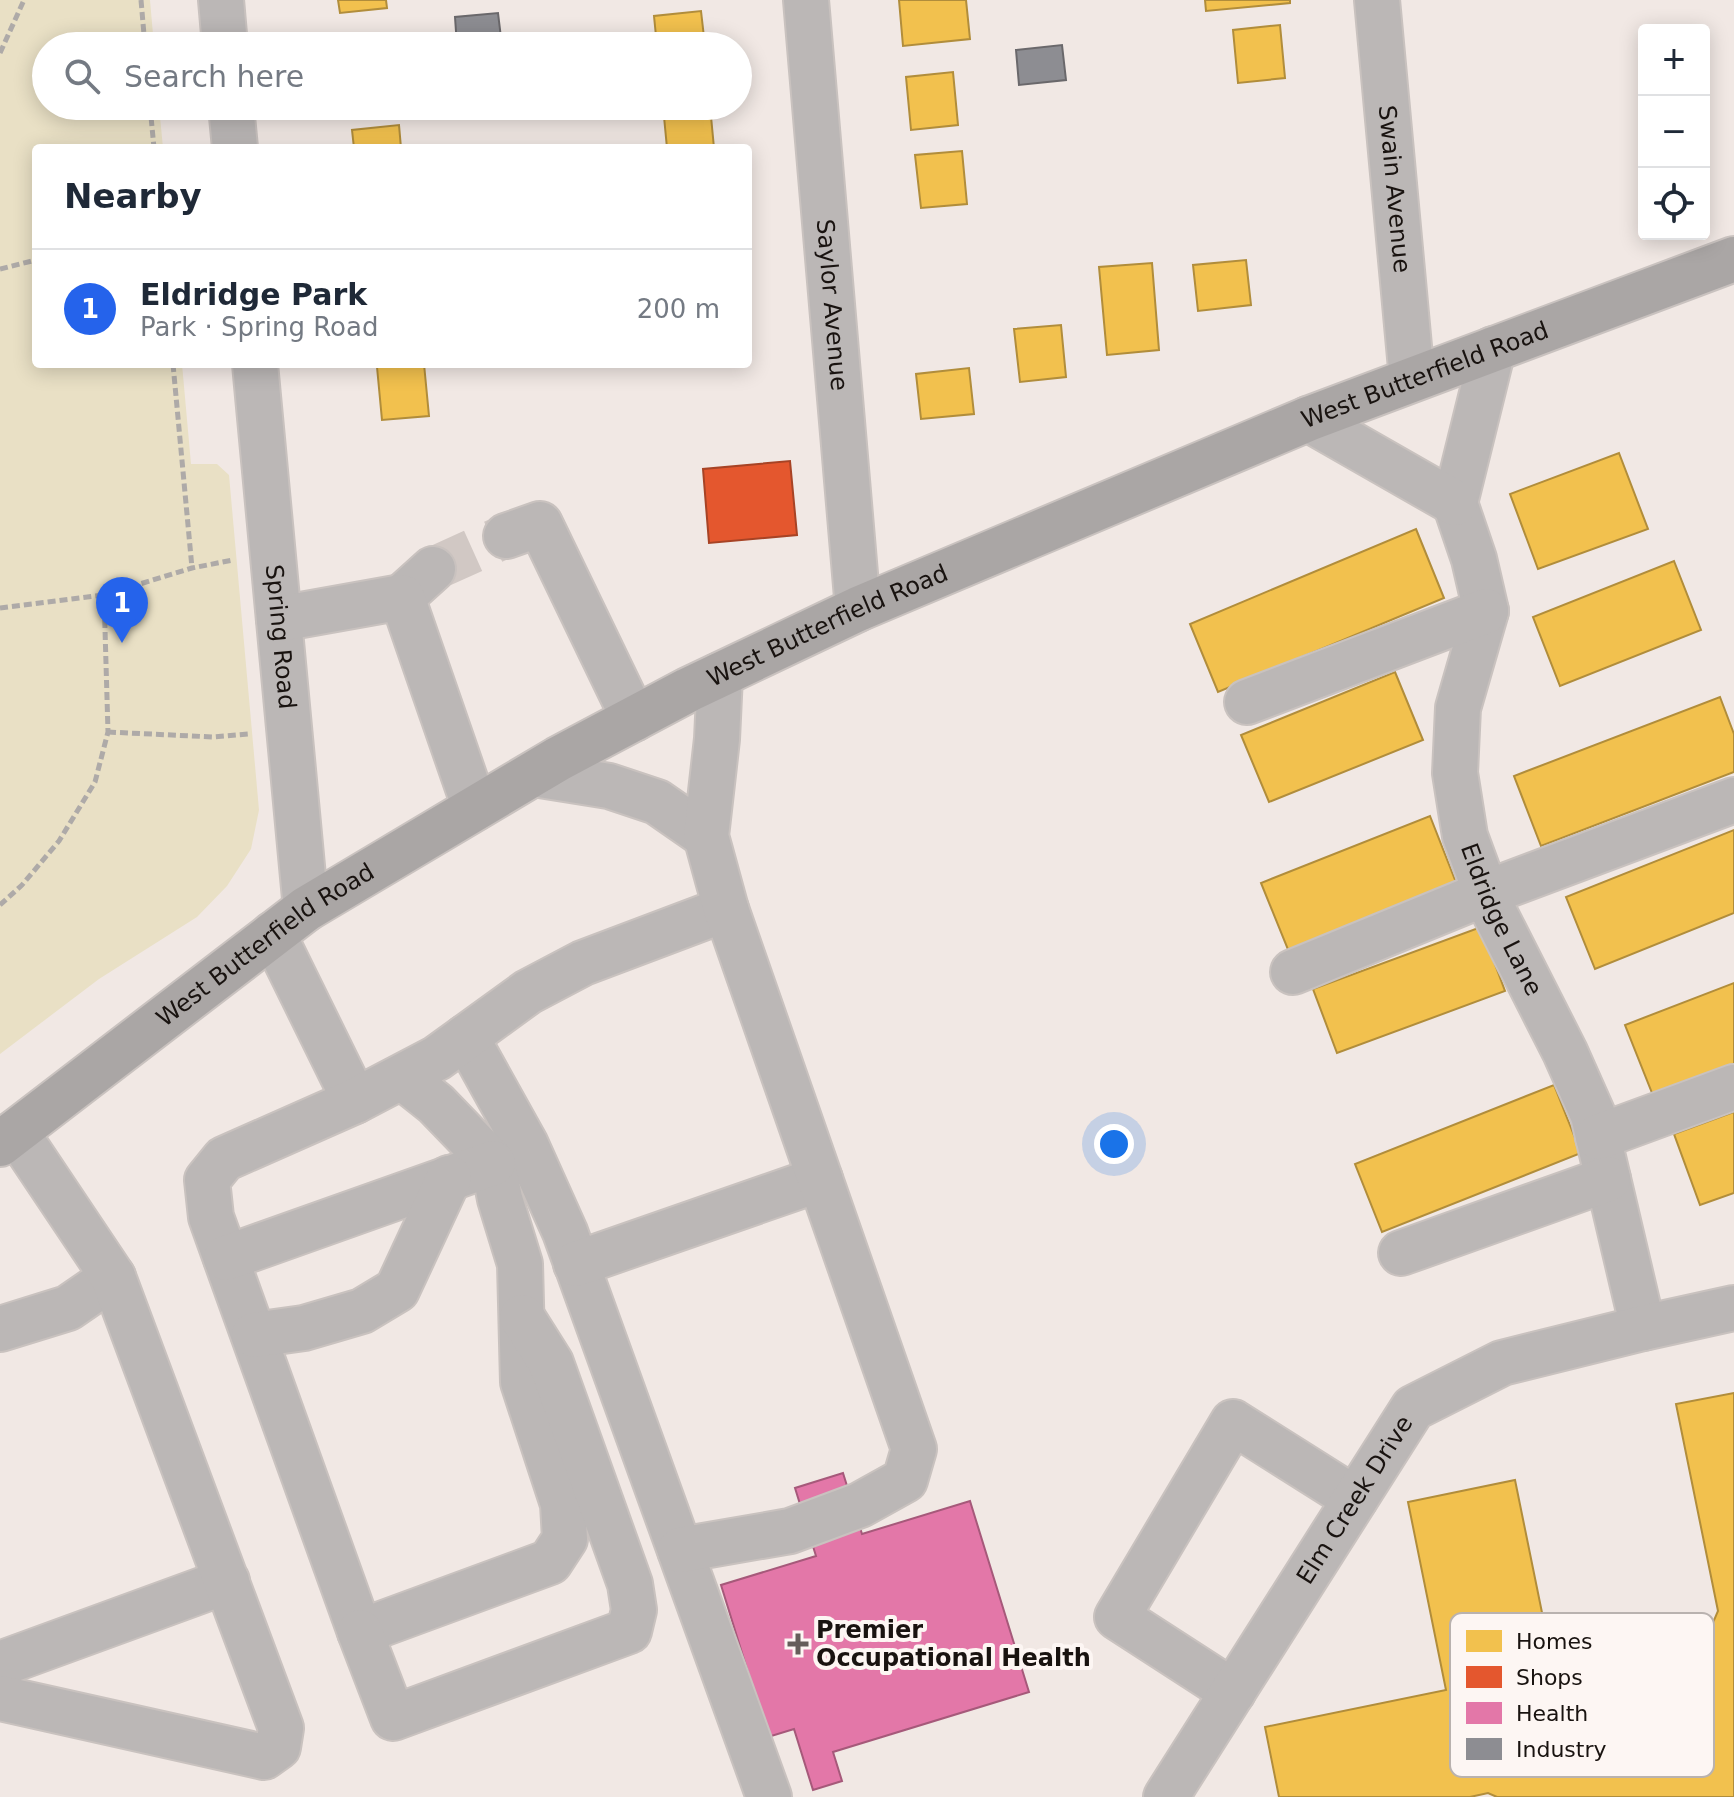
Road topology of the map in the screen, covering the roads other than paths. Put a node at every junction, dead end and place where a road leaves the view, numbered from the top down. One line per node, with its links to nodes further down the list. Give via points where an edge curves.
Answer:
1 (221, 0): 4 (street)
2 (806, 0): 14 (street, Saylor Avenue)
3 (1377, 0): 10 (street, Swain Avenue)
4 (224, 32)
5 (232, 120): 6 (street)
6 (235, 144)
7 (1734, 259): 8 (main road, West Butterfield Road)
8 (1493, 349): 10 (main road, West Butterfield Road); 12 (street)
9 (255, 368): 16 (street, Spring Road)
10 (1412, 379): 11 (main road, West Butterfield Road)
11 (1308, 419): 12 (street); 14 (main road, West Butterfield Road)
12 (1455, 503): 15 (street, Eldridge Lane)
13 (506, 536): 19 (street, via 540,524)
14 (858, 609): 17 (main road, West Butterfield Road)
15 (1486, 611): 18 (street); 24 (street, Eldridge Lane, via 1458,708 1455,773 1465,836)
16 (279, 619): 22 (street, via 418,583); 26 (street, Spring Road, via 289,731)
17 (720, 675): 19 (main road, West Butterfield Road); 23 (street)
18 (1247, 702)
19 (634, 719): 20 (main road, West Butterfield Road)
20 (534, 774): 22 (main road, West Butterfield Road); 23 (street, via 609,786 657,802)
21 (1734, 800): 24 (street)
22 (475, 808): 26 (main road, West Butterfield Road)
23 (706, 836): 25 (street)
24 (1486, 893): 27 (street); 32 (street, Eldridge Lane, via 1565,1052)
25 (726, 909): 28 (street, via 583,963 528,992); 36 (street)
26 (289, 922): 31 (street); 33 (main road, West Butterfield Road)
27 (1293, 972)
28 (466, 1037): 29 (street); 40 (street, via 526,1145)
29 (402, 1077): 31 (street); 34 (street)
30 (1734, 1087): 32 (street)
31 (355, 1101): 39 (street, via 224,1159 207,1180 211,1217)
32 (1598, 1137): 37 (street, Eldridge Lane)
33 (8, 1138): 41 (street)
34 (493, 1163): 35 (street); 43 (street, via 520,1264)
35 (449, 1178): 39 (street); 46 (street, via 397,1290 362,1311 304,1328)
36 (820, 1179): 40 (street); 48 (street, via 914,1449 905,1480 860,1505 790,1531)
37 (1608, 1179): 38 (street); 44 (street, Eldridge Lane)
38 (1401, 1253)
39 (226, 1258): 46 (street)
40 (576, 1264): 48 (street)
41 (113, 1277): 45 (street, via 68,1308); 49 (street)
42 (1734, 1308): 44 (street, Elm Creek Drive)
43 (522, 1317): 50 (street, via 523,1382 563,1504 565,1539 550,1562); 50 (street, via 551,1363 630,1584 634,1610 629,1631 393,1718)
44 (1643, 1328): 47 (street, Elm Creek Drive, via 1502,1363 1413,1408)
45 (0, 1329)
46 (254, 1335): 50 (street)
47 (1355, 1499): 52 (street, Elm Creek Drive); 52 (street, via 1233,1422 1117,1617)
48 (680, 1550): 54 (street)
49 (227, 1581): 51 (street); 53 (street, via 281,1728 278,1747 264,1757)
50 (360, 1632)
51 (0, 1664)
52 (1233, 1692): 55 (street, Elm Creek Drive)
53 (0, 1698)
54 (769, 1797)
55 (1166, 1797)

